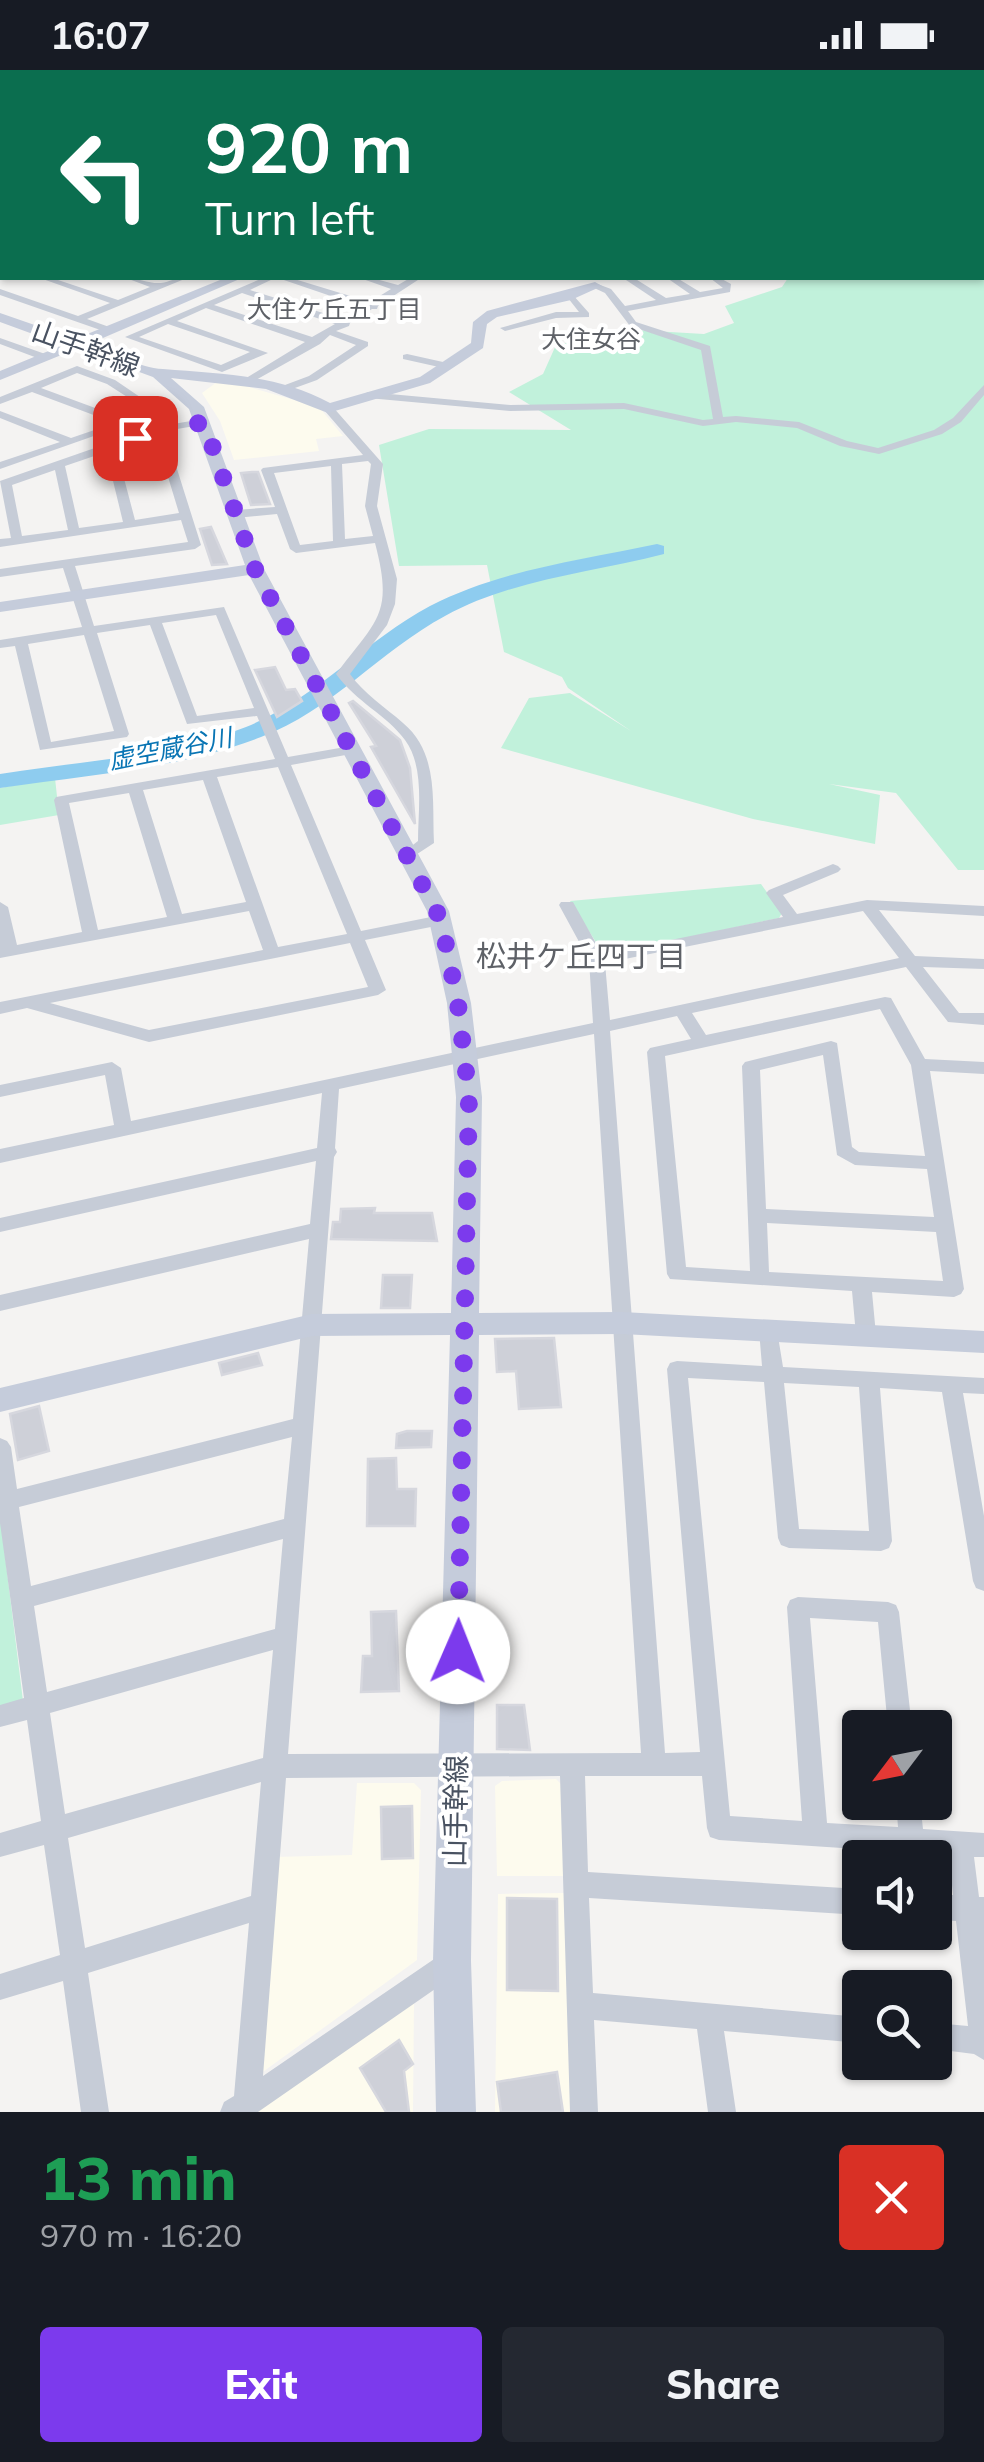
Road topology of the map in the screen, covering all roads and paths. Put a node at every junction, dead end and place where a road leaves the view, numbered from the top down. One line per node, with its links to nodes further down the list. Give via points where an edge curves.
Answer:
1 (50, 280): 20 (street)
2 (136, 280): 14 (street)
3 (176, 280): 14 (street)
4 (179, 280): 18 (street)
5 (289, 280): 23 (street)
6 (371, 280): 15 (street)
7 (413, 280): 15 (street)
8 (620, 280): 13 (street)
9 (631, 280): 21 (street)
10 (674, 280): 17 (street)
11 (718, 280): 17 (street, via 726,290)
12 (238, 284): 18 (street); 29 (street)
13 (596, 286): 19 (street); 24 (street)
14 (159, 287): 20 (street)
15 (400, 288): 23 (street)
16 (0, 292): 27 (street)
17 (700, 296): 21 (street)
18 (204, 298): 28 (street); 31 (street); 34 (street)
19 (573, 298): 22 (street); 26 (street, via 586,314)
20 (119, 303): 27 (street)
21 (667, 303): 24 (street)
22 (520, 306): 26 (street); 42 (street, via 484,318 478,345)
23 (374, 307): 29 (street)
24 (624, 308): 53 (street, via 634,324 706,348)
25 (0, 317): 35 (street, 山手幹線)
26 (541, 318): 30 (street)
27 (78, 320): 31 (street)
28 (168, 320): 38 (street); 38 (street, via 130,337 222,368)
29 (346, 324): 32 (street)
30 (504, 328)
31 (109, 330): 35 (street)
32 (332, 333): 34 (street); 48 (street, via 364,344 314,378)
33 (0, 341): 36 (street)
34 (316, 342): 41 (street)
35 (76, 344): 40 (street); 43 (street, 山手幹線)
36 (14, 346): 37 (street); 40 (street)
37 (0, 352)
38 (259, 352): 41 (street)
39 (407, 356): 42 (street)
40 (44, 358): 44 (street)
41 (287, 361): 45 (street)
42 (448, 366): 49 (street, via 425,380)
43 (158, 374): 45 (street, via 192,372); 54 (street, 山手幹線)
44 (0, 376)
45 (247, 382): 48 (street)
46 (32, 388): 50 (street); 55 (street); 55 (street, via 76,368 157,412)
47 (984, 388): 53 (street, via 938,432 879,451 798,425)
48 (281, 390): 51 (street)
49 (368, 395): 51 (street); 53 (street, via 510,408 624,406 693,422)
50 (0, 401)
51 (328, 408): 60 (street)
52 (0, 414): 57 (street)
53 (718, 419)
54 (204, 422): 56 (street); 67 (street, 山手幹線)
55 (125, 424): 57 (street)
56 (160, 430): 58 (street); 68 (street)
57 (70, 442): 61 (street)
58 (110, 446): 63 (street); 69 (street)
59 (0, 454): 61 (street)
60 (372, 457): 62 (street); 71 (street)
61 (16, 461): 64 (street)
62 (336, 462): 66 (street, via 267,470); 74 (street)
63 (59, 464): 65 (street); 70 (street)
64 (0, 466)
65 (3, 484): 72 (street)
66 (280, 510): 67 (street); 74 (street, via 296,549)
67 (236, 514): 76 (street, 山手幹線)
68 (186, 516): 69 (street); 75 (street, via 194,545)
69 (130, 524): 70 (street)
70 (74, 532): 72 (street)
71 (378, 539): 74 (street); 89 (street, via 390,579 389,604 347,680 410,736 418,752 426,843)
72 (17, 540): 73 (street)
73 (0, 542)
74 (340, 543)
75 (68, 564): 77 (street); 78 (street)
76 (255, 569): 78 (street); 85 (street, 山手幹線)
77 (0, 573)
78 (78, 595): 79 (street); 81 (street)
79 (0, 607)
80 (155, 620): 81 (street); 84 (street, via 192,721); 84 (street, via 220,610)
81 (89, 630): 82 (street); 82 (street, via 122,734 46,747)
82 (21, 641): 83 (street)
83 (0, 644)
84 (262, 716): 86 (street)
85 (351, 750): 86 (street); 89 (street, 山手幹線)
86 (282, 762): 87 (street); 100 (street)
87 (209, 775): 88 (street); 91 (street)
88 (135, 788): 96 (street); 99 (street, via 61,800)
89 (408, 855): 97 (street, 山手幹線)
90 (833, 868): 98 (street, via 774,893)
91 (255, 905): 96 (street); 102 (street)
92 (567, 905): 103 (street)
93 (868, 905): 95 (street); 98 (street); 104 (street)
94 (0, 907): 101 (street)
95 (984, 911)
96 (176, 920): 99 (street)
97 (441, 920): 100 (street); 112 (street, 山手幹線)
98 (793, 920): 103 (street)
99 (91, 936): 101 (street)
100 (355, 937): 102 (street); 106 (street, via 378,990 149,1036)
101 (5, 952)
102 (272, 954): 106 (street)
103 (597, 960): 110 (street)
104 (910, 961): 105 (street); 108 (street); 109 (street, via 954,1018)
105 (984, 964)
106 (28, 1002): 107 (street)
107 (0, 1008)
108 (682, 1010): 110 (street); 111 (street)
109 (984, 1019)
110 (602, 1027): 112 (street); 129 (street)
111 (702, 1043): 113 (street, via 885,1002); 125 (street, via 656,1052 676,1274)
112 (466, 1056): 115 (street); 128 (street, 山手幹線)
113 (920, 1065): 114 (street); 120 (street)
114 (984, 1068)
115 (331, 1085): 117 (street); 118 (street)
116 (0, 1091): 117 (street, via 112,1068)
117 (124, 1129): 119 (street)
118 (328, 1152): 123 (street); 124 (street)
119 (0, 1156)
120 (936, 1163): 121 (street, via 855,1158 842,1150 832,1048 751,1066); 122 (street)
121 (758, 1215): 122 (street); 125 (street)
122 (944, 1225): 126 (street, via 954,1289)
123 (0, 1226)
124 (320, 1229): 127 (street); 130 (street)
125 (760, 1278): 126 (street)
126 (861, 1284): 132 (street)
127 (0, 1304)
128 (465, 1321): 129 (street); 130 (street); 152 (street, 山手幹線)
129 (622, 1323): 131 (street); 150 (street)
130 (312, 1325): 138 (street); 139 (street)
131 (769, 1330): 132 (street); 134 (street)
132 (866, 1336): 133 (street)
133 (984, 1342)
134 (771, 1374): 135 (street); 135 (street, via 789,1538 881,1541); 151 (street, via 677,1369)
135 (869, 1380): 136 (street)
136 (952, 1384): 137 (street); 143 (street)
137 (984, 1386)
138 (0, 1400)
139 (303, 1425): 141 (street); 142 (street)
140 (0, 1447): 141 (street)
141 (4, 1502): 144 (street)
142 (296, 1526): 144 (street); 145 (street)
143 (984, 1581)
144 (22, 1599): 146 (street)
145 (286, 1636): 146 (street); 153 (street)
146 (37, 1705): 148 (street); 155 (street)
147 (898, 1710): 156 (street, via 888,1612 798,1607)
148 (0, 1716)
149 (572, 1764): 150 (street); 152 (street); 160 (street)
150 (654, 1764): 151 (street)
151 (713, 1764): 156 (street, via 719,1828)
152 (456, 1765): 153 (street); 164 (street, 山手幹線)
153 (275, 1766): 155 (street); 162 (street)
154 (910, 1820): 157 (street)
155 (54, 1829): 159 (street); 165 (street)
156 (815, 1834): 157 (street)
157 (912, 1840)
158 (972, 1844): 163 (street)
159 (0, 1845)
160 (577, 1884): 161 (street); 167 (street)
161 (842, 1901)
162 (264, 1905): 165 (street); 172 (street)
163 (976, 1909): 171 (street)
164 (452, 1961): 172 (street); 174 (street, 山手幹線)
165 (74, 1965): 166 (street); 173 (street)
166 (0, 1987)
167 (579, 2005): 168 (street); 175 (street)
168 (709, 2016): 169 (street); 176 (street)
169 (842, 2028)
170 (952, 2038): 171 (street)
171 (984, 2043)
172 (240, 2108)
173 (91, 2111)
174 (456, 2112)
175 (584, 2112)
176 (722, 2112)

